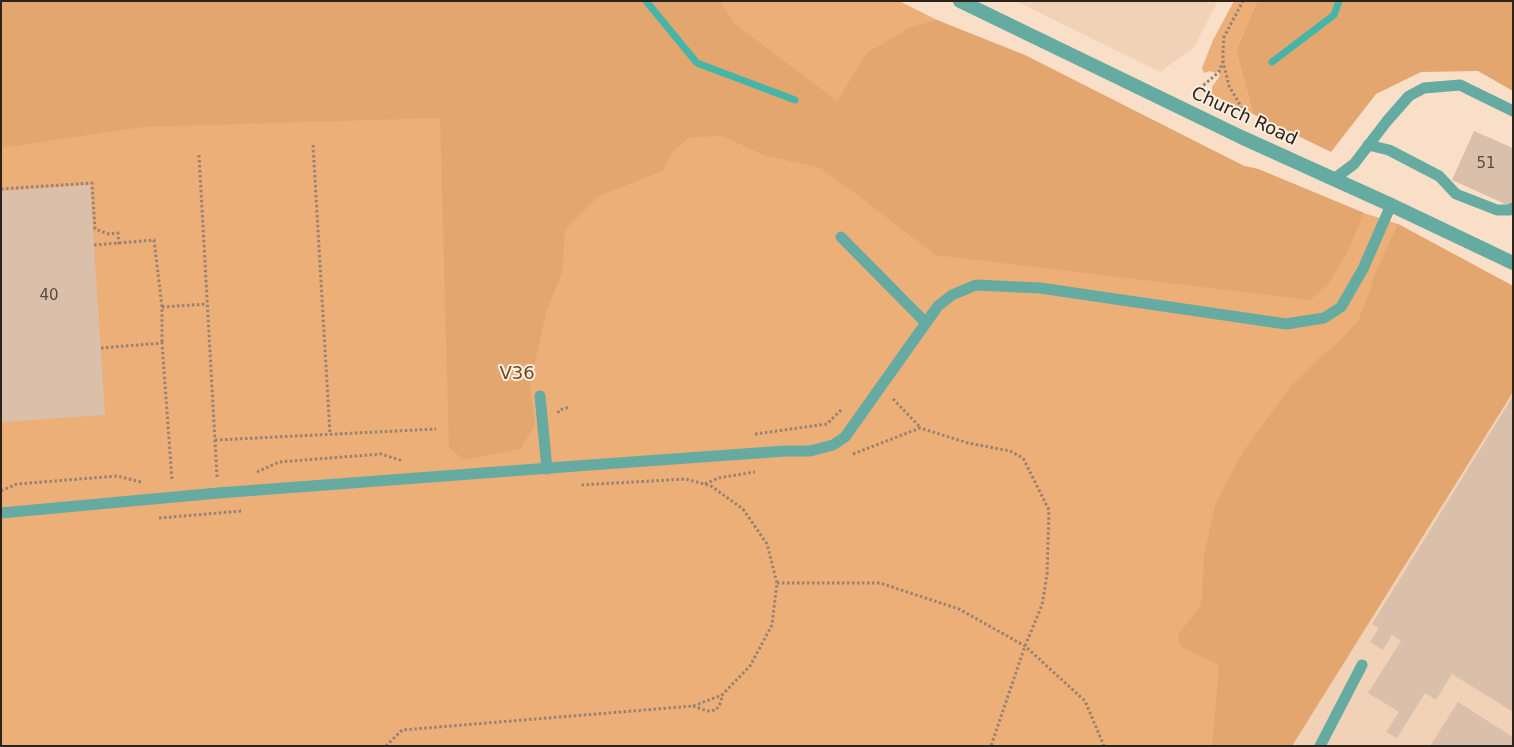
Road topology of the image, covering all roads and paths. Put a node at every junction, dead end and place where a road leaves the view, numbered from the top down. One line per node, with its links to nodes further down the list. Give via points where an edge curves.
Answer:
1 (960, 1): 10 (street, Church Road)
2 (1243, 1): 3 (path, via 1224,38)
3 (1223, 61): 4 (path, via 1219,72); 6 (path, via 1229,86 1243,110)
4 (1192, 95)
5 (1513, 111): 8 (lane, via 1460,85 1424,88 1409,96)
6 (1242, 116)
7 (313, 145): 30 (path)
8 (1368, 145): 10 (lane, via 1354,164); 13 (lane, via 1389,150 1439,176 1456,194 1497,210)
9 (199, 155): 18 (path)
10 (1334, 179): 12 (street, Church Road)
11 (1, 188): 15 (path, via 92,183 95,229 109,234 118,233)
12 (1391, 205): 17 (street, Church Road); 20 (lane, via 1363,269 1341,307 1324,318 1286,324 1040,288 976,285 952,295 938,306)
13 (1513, 208)
14 (841, 237): 20 (lane)
15 (119, 244): 16 (path); 19 (path, via 154,240)
16 (94, 245)
17 (1513, 263)
18 (207, 304): 19 (path); 32 (path)
19 (162, 307): 21 (path)
20 (926, 323): 35 (lane, via 845,437 833,445 810,452)
21 (162, 343): 22 (path); 40 (path)
22 (101, 348)
23 (540, 396): 35 (lane)
24 (893, 399): 28 (path)
25 (845, 406): 31 (path, via 827,424)
26 (570, 407): 27 (path, via 560,410)
27 (554, 419)
28 (920, 428): 33 (path); 48 (path, via 968,443 1010,451 1023,458 1046,503 1049,510 1047,575 1042,604)
29 (436, 429): 30 (path)
30 (330, 434): 32 (path)
31 (751, 434)
32 (215, 440): 38 (path)
33 (851, 455)
34 (410, 463): 37 (path, via 381,454 279,462)
35 (547, 469): 45 (lane)
36 (763, 471): 41 (path, via 718,478)
37 (252, 474)
38 (217, 480)
39 (147, 483): 43 (path, via 117,476 17,484)
40 (173, 484)
41 (704, 484): 42 (path, via 686,479); 47 (path, via 743,509 767,544)
42 (571, 486)
43 (1, 491)
44 (252, 510): 46 (path)
45 (1, 512)
46 (153, 518)
47 (778, 583): 48 (path, via 880,583 959,609); 50 (path, via 772,625 750,666)
48 (1025, 646): 53 (path); 54 (path, via 1085,701)
49 (1362, 665): 55 (lane)
50 (722, 695): 51 (path); 51 (path, via 716,710 707,711)
51 (693, 706): 52 (path, via 402,730)
52 (386, 746)
53 (991, 746)
54 (1104, 746)
55 (1320, 746)

